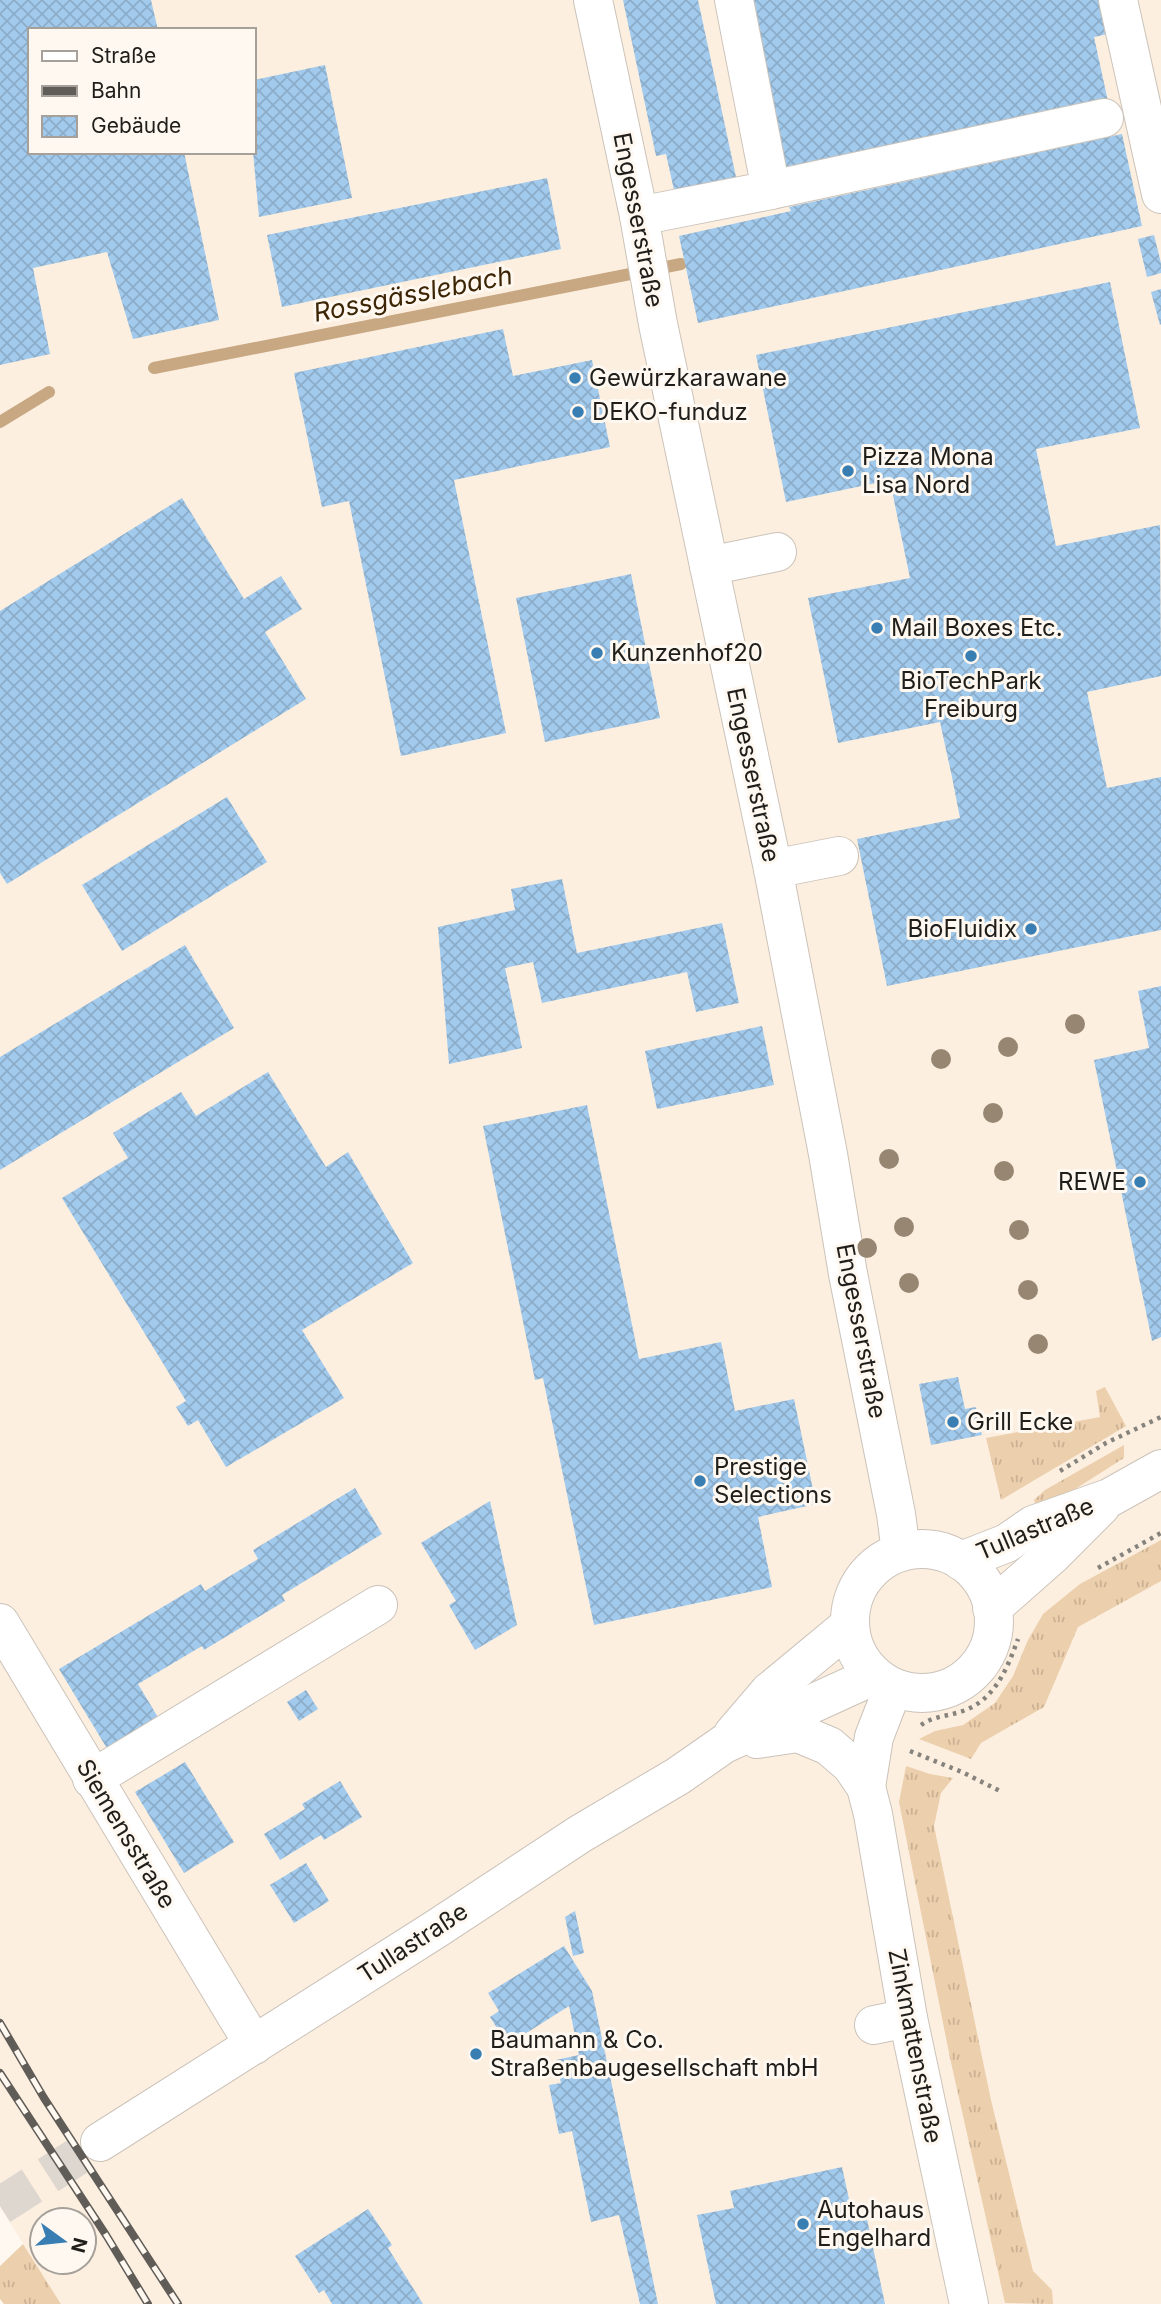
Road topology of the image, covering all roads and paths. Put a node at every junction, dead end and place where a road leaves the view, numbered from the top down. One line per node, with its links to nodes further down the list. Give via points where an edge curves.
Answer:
1 (593, 0): 7 (street, Engesserstraße)
2 (734, 0): 5 (street)
3 (1118, 0): 6 (street)
4 (1104, 118): 5 (street)
5 (771, 190): 7 (street)
6 (1161, 194)
7 (640, 225): 9 (street, Engesserstraße)
8 (777, 552): 9 (street)
9 (709, 566): 11 (street, Engesserstraße)
10 (839, 856): 11 (street)
11 (773, 869): 17 (street, Engesserstraße)
12 (1161, 1417): 14 (path)
13 (1161, 1469): 15 (street, Tullastraße)
14 (1049, 1478)
15 (1109, 1498): 18 (street, Tullastraße, via 1033,1525 1007,1543); 21 (street, Tullastraße)
16 (1161, 1533): 19 (path)
17 (901, 1552): 18 (street, Tullastraße, via 925,1549); 23 (street, via 882,1561 860,1584)
18 (961, 1561): 21 (street, Tullastraße, via 982,1581)
19 (1092, 1572)
20 (378, 1605): 28 (street)
21 (992, 1608): 25 (street, Tullastraße, via 993,1632 985,1656 956,1685 916,1693)
22 (0, 1623): 28 (street, Siemensstraße)
23 (850, 1625): 25 (street, via 864,1664); 27 (street, Tullastraße, via 769,1692)
24 (1018, 1637): 26 (path, via 999,1682 987,1696 969,1709 927,1720)
25 (883, 1682): 26 (street, Zinkmattenstraße); 27 (street, Tullastraße)
26 (886, 1742): 29 (street, Zinkmattenstraße); 30 (path)
27 (724, 1744): 29 (street, Zinkmattenstraße, via 799,1733 829,1746); 31 (street, Tullastraße)
28 (92, 1779): 31 (street, Siemensstraße)
29 (866, 1787): 33 (street, Zinkmattenstraße, via 873,1814 891,2022)
30 (1002, 1792)
31 (254, 2045): 32 (street, Tullastraße)
32 (100, 2142)
33 (970, 2304)

